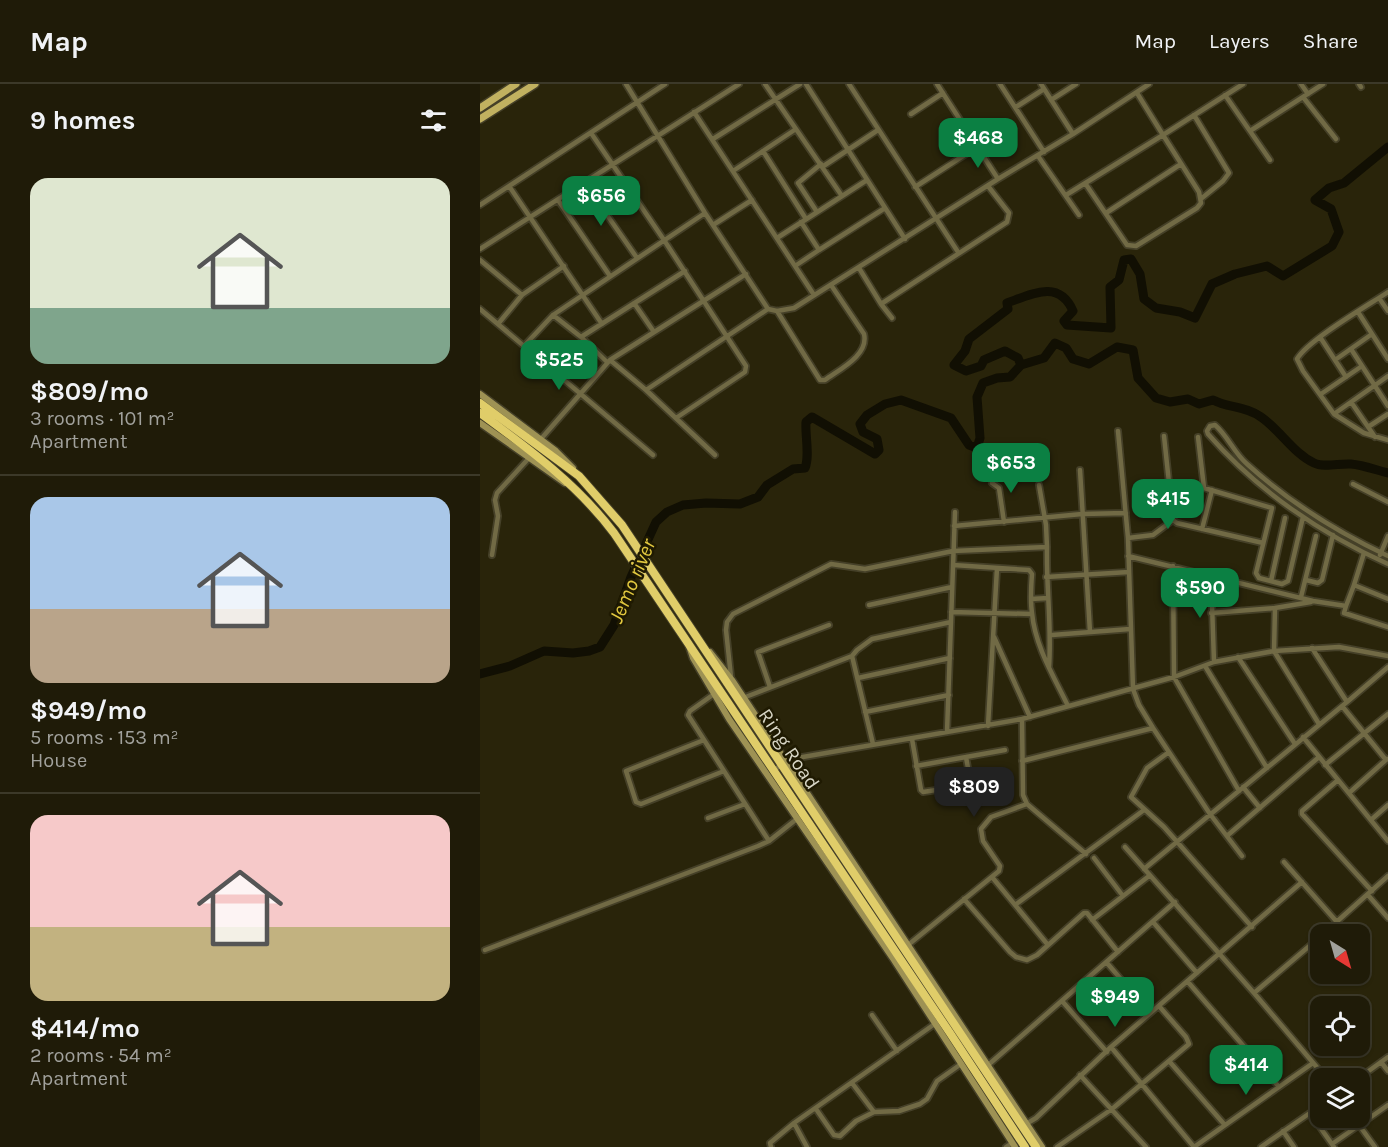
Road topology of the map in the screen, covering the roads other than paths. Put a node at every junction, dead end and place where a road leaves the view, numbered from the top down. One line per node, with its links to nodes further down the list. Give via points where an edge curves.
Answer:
1 (516, 84): 26 (main road)
2 (535, 84): 30 (main road)
3 (626, 84): 24 (street)
4 (665, 84): 24 (street)
5 (739, 84): 27 (street)
6 (765, 84): 22 (street)
7 (800, 84): 22 (street)
8 (806, 84): 41 (street)
9 (849, 84): 32 (street)
10 (937, 84): 18 (street)
11 (1000, 84): 25 (street)
12 (1076, 84): 23 (street)
13 (1149, 84): 19 (street)
14 (1243, 84): 20 (street)
15 (1302, 84): 21 (street)
16 (1323, 84): 21 (street)
17 (1043, 86): 23 (street); 25 (street)
18 (943, 93): 28 (street); 40 (street)
19 (1137, 93): 35 (street); 36 (street)
20 (1225, 94): 29 (street); 33 (street)
21 (1306, 95): 33 (street); 39 (street)
22 (775, 100): 31 (street); 38 (street)
23 (1051, 100): 35 (street)
24 (637, 102): 34 (street); 37 (street)
25 (1016, 107): 43 (street)
26 (480, 108)
27 (694, 112): 37 (street); 38 (street)
28 (911, 114)
29 (1194, 115): 36 (street); 59 (street, via 1228,173)
30 (480, 119)
31 (796, 129): 42 (street); 48 (street)
32 (878, 130): 41 (street); 56 (street)
33 (1250, 131): 45 (street)
34 (591, 133): 46 (street); 54 (street)
35 (1073, 134): 43 (street)
36 (1162, 135): 47 (street); 53 (street)
37 (656, 136): 46 (street); 65 (street)
38 (713, 139): 49 (street)
39 (1336, 139)
40 (977, 147): 50 (street); 56 (street)
41 (848, 150): 48 (street); 51 (street)
42 (763, 152): 49 (street); 70 (street)
43 (1044, 152): 44 (street)
44 (1038, 156): 50 (street); 58 (street)
45 (1270, 160)
46 (612, 164): 52 (street); 74 (street)
47 (1181, 164): 59 (street); 66 (street)
48 (822, 165): 57 (street); 64 (street, via 798,183)
49 (733, 171): 61 (street)
50 (998, 179): 55 (street)
51 (867, 180): 57 (street); 63 (street)
52 (584, 182): 60 (street); 78 (street)
53 (1085, 183): 58 (street); 66 (street)
54 (509, 186): 62 (street); 68 (street)
55 (988, 186): 69 (street); 77 (street, via 1010,218)
56 (915, 187): 69 (street)
57 (842, 195): 64 (street)
58 (1066, 195): 67 (street)
59 (1202, 198): 66 (street, via 1197,208 1131,247)
60 (558, 200): 68 (street); 85 (street)
61 (752, 200): 71 (street); 72 (street)
62 (480, 205)
63 (885, 208): 73 (street); 76 (street)
64 (817, 212): 70 (street)
65 (705, 213): 71 (street); 74 (street)
66 (1106, 213)
67 (1079, 215)
68 (530, 217): 75 (street); 80 (street)
69 (936, 219): 73 (street); 77 (street)
70 (804, 221): 72 (street); 76 (street)
71 (713, 225): 84 (street)
72 (777, 238): 81 (street)
73 (905, 239): 82 (street)
74 (664, 240): 78 (street); 83 (street)
75 (480, 249)
76 (819, 250): 81 (street)
77 (958, 252): 94 (street)
78 (637, 258): 85 (street)
79 (480, 260): 89 (street)
80 (564, 266): 88 (street); 89 (street)
81 (795, 266): 90 (street)
82 (859, 268): 86 (street); 94 (street)
83 (685, 271): 92 (street); 93 (street)
84 (746, 274): 92 (street); 96 (street)
85 (610, 276): 88 (street)
86 (831, 285): 90 (street); 97 (street, via 866,342 863,351 825,380 820,380 813,370)
87 (1388, 292): 91 (street)
88 (583, 294): 100 (street); 103 (street)
89 (522, 295): 102 (street)
90 (814, 296): 97 (street, via 794,308)
91 (1379, 298): 98 (street); 99 (street)
92 (704, 301): 104 (street); 106 (street)
93 (634, 303): 103 (street); 104 (street)
94 (881, 303): 101 (street)
95 (480, 309): 102 (street)
96 (768, 309): 97 (street); 106 (street)
97 (777, 311)
98 (1388, 311)
99 (1358, 312): 105 (street); 107 (street)
100 (553, 315): 108 (street); 109 (street)
101 (892, 318)
102 (498, 324): 109 (street)
103 (602, 324): 108 (street)
104 (654, 332): 114 (street)
105 (1372, 334): 110 (street); 111 (street)
106 (727, 336): 119 (street); 129 (street, via 746,372)
107 (1320, 337): 113 (street); 122 (street, via 1297,359)
108 (581, 338): 114 (street)
109 (524, 346): 120 (street)
110 (1351, 349): 113 (street); 115 (street)
111 (1385, 349): 112 (street)
112 (1388, 359)
113 (1335, 360): 117 (street)
114 (609, 361): 119 (street); 120 (street)
115 (1362, 366): 117 (street); 118 (street)
116 (1388, 376): 118 (street)
117 (1346, 377): 122 (street)
118 (1375, 386): 123 (street); 125 (street)
119 (646, 390): 129 (street)
120 (579, 393): 136 (street); 138 (street)
121 (480, 394): 136 (street)
122 (1321, 394): 127 (street)
123 (1351, 402): 127 (street); 131 (street)
124 (480, 403): 142 (highway, Ring Road)
125 (1388, 406)
126 (480, 413): 146 (highway, Ring Road)
127 (1334, 414): 135 (street)
128 (1388, 414): 131 (street)
129 (676, 418): 139 (street)
130 (480, 423): 140 (street)
131 (1368, 427): 135 (street)
132 (1118, 430): 152 (street)
133 (1164, 436): 149 (street)
134 (1198, 437): 147 (street)
135 (1375, 437): 137 (street)
136 (540, 440): 142 (street)
137 (1388, 440)
138 (653, 455)
139 (714, 455)
140 (529, 458): 146 (street); 170 (street, via 497,493)
141 (1080, 470): 153 (street)
142 (579, 476): 204 (highway, Ring Road, via 612,511)
143 (992, 483): 158 (street, via 1000,492)
144 (1353, 484): 150 (street)
145 (1039, 485): 155 (street)
146 (573, 486): 206 (highway, Ring Road, via 603,518)
147 (1204, 489): 148 (street); 149 (street)
148 (1212, 490): 160 (street); 165 (street, via 1272,508)
149 (1169, 492): 157 (street)
150 (1388, 502)
151 (955, 512): 159 (street)
152 (1126, 513): 153 (street); 164 (street)
153 (1082, 514): 155 (street); 179 (street)
154 (1303, 517): 161 (street); 169 (street, via 1225,453 1208,434 1210,426 1221,430 1246,464 1282,491); 183 (street, via 1288,581)
155 (1044, 518): 158 (street); 166 (street)
156 (1285, 518): 183 (street)
157 (1173, 520): 160 (street); 164 (street, via 1153,535)
158 (1004, 522): 159 (street)
159 (954, 526): 167 (street)
160 (1202, 529): 165 (street)
161 (1333, 535): 168 (street); 182 (street, via 1322,580)
162 (1316, 536): 182 (street)
163 (1388, 536): 169 (street)
164 (1128, 538): 171 (street)
165 (1263, 543): 183 (street, via 1256,573 1258,578)
166 (1047, 547): 167 (street); 181 (street)
167 (953, 551): 175 (street); 219 (street, via 865,569 831,564 733,614 726,630)
168 (1364, 553): 173 (street); 184 (street)
169 (1381, 553): 172 (street); 173 (street)
170 (492, 555)
171 (1128, 556): 176 (street); 178 (street)
172 (1388, 556)
173 (1378, 560): 174 (street)
174 (1388, 564)
175 (953, 565): 177 (street); 185 (street)
176 (1173, 566): 180 (street); 217 (street)
177 (997, 568): 188 (street, via 1029,570); 195 (street)
178 (1129, 572): 179 (street); 201 (street)
179 (1086, 575): 181 (street); 202 (street)
180 (1211, 575): 186 (street); 196 (street)
181 (1046, 578): 187 (street)
182 (1306, 580): 186 (street)
183 (1271, 582)
184 (1354, 585): 189 (street); 192 (street)
185 (952, 587): 191 (street); 194 (street)
186 (1301, 597): 190 (street)
187 (1048, 598): 188 (street); 203 (street)
188 (1031, 599): 197 (street)
189 (1388, 599)
190 (1312, 601): 192 (street); 193 (street)
191 (869, 605)
192 (1346, 606): 200 (street, via 1344,613)
193 (1275, 608): 196 (street); 208 (street)
194 (951, 612): 195 (street); 198 (street)
195 (995, 613): 197 (street); 205 (street)
196 (1211, 613): 213 (street)
197 (1032, 614): 215 (street)
198 (951, 622): 209 (street, via 872,639); 212 (street)
199 (829, 625): 220 (street, via 759,652)
200 (1388, 627)
201 (1130, 629): 202 (street); 221 (street)
202 (1090, 632): 203 (street)
203 (1052, 635): 215 (street)
204 (696, 636): 219 (street); 250 (highway, Ring Road)
205 (993, 636): 230 (street); 233 (street)
206 (687, 640): 222 (street); 250 (highway, Ring Road)
207 (1312, 648): 208 (street); 210 (street, via 1339,647); 225 (street)
208 (1274, 651): 211 (street); 232 (street)
209 (852, 656): 218 (street); 220 (street)
210 (1388, 656)
211 (1238, 657): 213 (street); 241 (street)
212 (950, 658): 218 (street); 223 (street)
213 (1214, 662): 214 (street)
214 (1205, 666): 217 (street); 251 (street)
215 (1049, 667): 226 (street)
216 (1388, 667): 225 (street)
217 (1174, 677): 221 (street); 256 (street)
218 (858, 678): 228 (street)
219 (732, 680): 224 (street)
220 (770, 687): 224 (street)
221 (1133, 689): 226 (street); 234 (street)
222 (714, 694): 239 (street, via 688,713); 250 (street)
223 (949, 695): 228 (street); 235 (street)
224 (743, 698): 250 (street)
225 (1347, 702): 227 (street)
226 (1068, 706): 230 (street)
227 (1342, 706): 232 (street); 236 (street)
228 (865, 712): 240 (street)
229 (1388, 714): 236 (street)
230 (1030, 717): 231 (street)
231 (1022, 719): 233 (street); 247 (street)
232 (1319, 724): 237 (street)
233 (988, 726): 235 (street)
234 (1153, 728): 243 (street); 247 (street)
235 (948, 732): 238 (street)
236 (1364, 734): 246 (street); 248 (street)
237 (1303, 737): 241 (street); 245 (street)
238 (912, 739): 240 (street); 249 (street)
239 (704, 740): 252 (street); 252 (street, via 626,771 636,801 641,804)
240 (873, 744): 250 (street, via 797,758)
241 (1295, 744): 251 (street)
242 (1005, 750): 244 (street)
243 (1169, 752): 262 (street, via 1147,768 1131,795); 263 (street)
244 (966, 757): 249 (street); 255 (street)
245 (1319, 757): 248 (street); 261 (street)
246 (1387, 759): 257 (street)
247 (1022, 760): 259 (street)
248 (1325, 765): 253 (street)
249 (916, 766): 255 (street, via 923,792)
250 (777, 768): 265 (street); 292 (street); 341 (highway, Ring Road); 342 (highway, Ring Road)
251 (1267, 768): 256 (street)
252 (724, 771): 258 (street)
253 (1338, 780): 257 (street); 281 (street, via 1302,814)
254 (989, 782): 255 (street)
255 (971, 785)
256 (1241, 789): 261 (street); 263 (street)
257 (1349, 793): 266 (street)
258 (745, 804): 264 (street); 269 (street)
259 (1027, 804): 272 (street); 279 (street, via 991,817 982,825 983,841 1001,869)
260 (1388, 805): 266 (street)
261 (1260, 808): 267 (street)
262 (1144, 810): 270 (street); 272 (street)
263 (1210, 814): 267 (street); 270 (street)
264 (708, 818)
265 (798, 818): 269 (street); 306 (street)
266 (1371, 819): 268 (street)
267 (1227, 835): 273 (street)
268 (1388, 840)
269 (770, 841): 295 (street)
270 (1177, 842): 276 (street); 291 (street)
271 (1125, 847): 276 (street)
272 (1086, 854): 285 (street)
273 (1242, 856)
274 (1094, 858): 282 (street)
275 (1284, 862): 280 (street)
276 (1144, 869): 277 (street)
277 (1149, 876): 282 (street); 284 (street)
278 (1388, 876): 281 (street)
279 (992, 877): 283 (street); 285 (street)
280 (1302, 882): 289 (street); 291 (street)
281 (1370, 893): 286 (street); 289 (street)
282 (1123, 896): 287 (street)
283 (964, 899): 292 (street); 293 (street, via 1016,957 1027,960)
284 (1174, 902): 288 (street); 297 (street)
285 (1015, 905): 293 (street)
286 (1388, 918)
287 (1092, 920): 293 (street, via 1087,914 1080,915); 296 (street)
288 (1153, 922): 296 (street); 299 (street)
289 (1337, 922): 290 (street)
290 (1335, 924)
291 (1252, 927): 297 (street)
292 (908, 945): 315 (street)
293 (1048, 945)
294 (1310, 945): 301 (street)
295 (485, 950)
296 (1118, 952): 298 (street)
297 (1220, 955): 299 (street); 301 (street)
298 (1107, 963): 302 (street); 304 (street)
299 (1197, 973): 300 (street)
300 (1188, 982): 303 (street); 322 (street)
301 (1254, 993): 313 (street)
302 (1062, 1001): 309 (street); 315 (street)
303 (1159, 1006): 304 (street); 311 (street, via 1189,1041)
304 (1150, 1013): 307 (street)
305 (872, 1015): 308 (street)
306 (936, 1023): 308 (street); 314 (street)
307 (1111, 1047): 309 (street); 321 (street)
308 (897, 1051): 320 (street)
309 (1107, 1052): 319 (street)
310 (1388, 1057): 312 (street)
311 (1169, 1061): 321 (street); 331 (street)
312 (1381, 1062): 317 (street); 318 (street)
313 (1313, 1063): 316 (street); 322 (street)
314 (961, 1064): 326 (street, via 937,1081 920,1104 899,1111); 336 (street)
315 (987, 1066): 330 (street)
316 (1317, 1068)
317 (1370, 1070)
318 (1388, 1071)
319 (1080, 1076): 324 (street); 330 (street)
320 (852, 1083): 325 (street); 326 (street)
321 (1142, 1084): 324 (street); 346 (street)
322 (1278, 1087): 331 (street)
323 (1388, 1105): 328 (street)
324 (1112, 1108): 344 (street); 345 (street)
325 (816, 1109): 326 (street, via 837,1136); 329 (street)
326 (874, 1112)
327 (1310, 1113): 335 (street)
328 (1370, 1117)
329 (794, 1123): 338 (street, via 770,1143); 339 (street)
330 (1026, 1124): 343 (street)
331 (1224, 1124): 346 (street)
332 (1321, 1128): 337 (street)
333 (1355, 1128): 337 (street)
334 (1361, 1128): 349 (street)
335 (1283, 1131): 347 (street); 348 (street)
336 (1014, 1145): 340 (street)
337 (1333, 1145)
338 (771, 1147)
339 (807, 1147)
340 (1006, 1147)
341 (1025, 1147)
342 (1036, 1147)
343 (1042, 1147)
344 (1058, 1147)
345 (1146, 1147)
346 (1194, 1147)
347 (1261, 1147)
348 (1294, 1147)
349 (1375, 1147)

